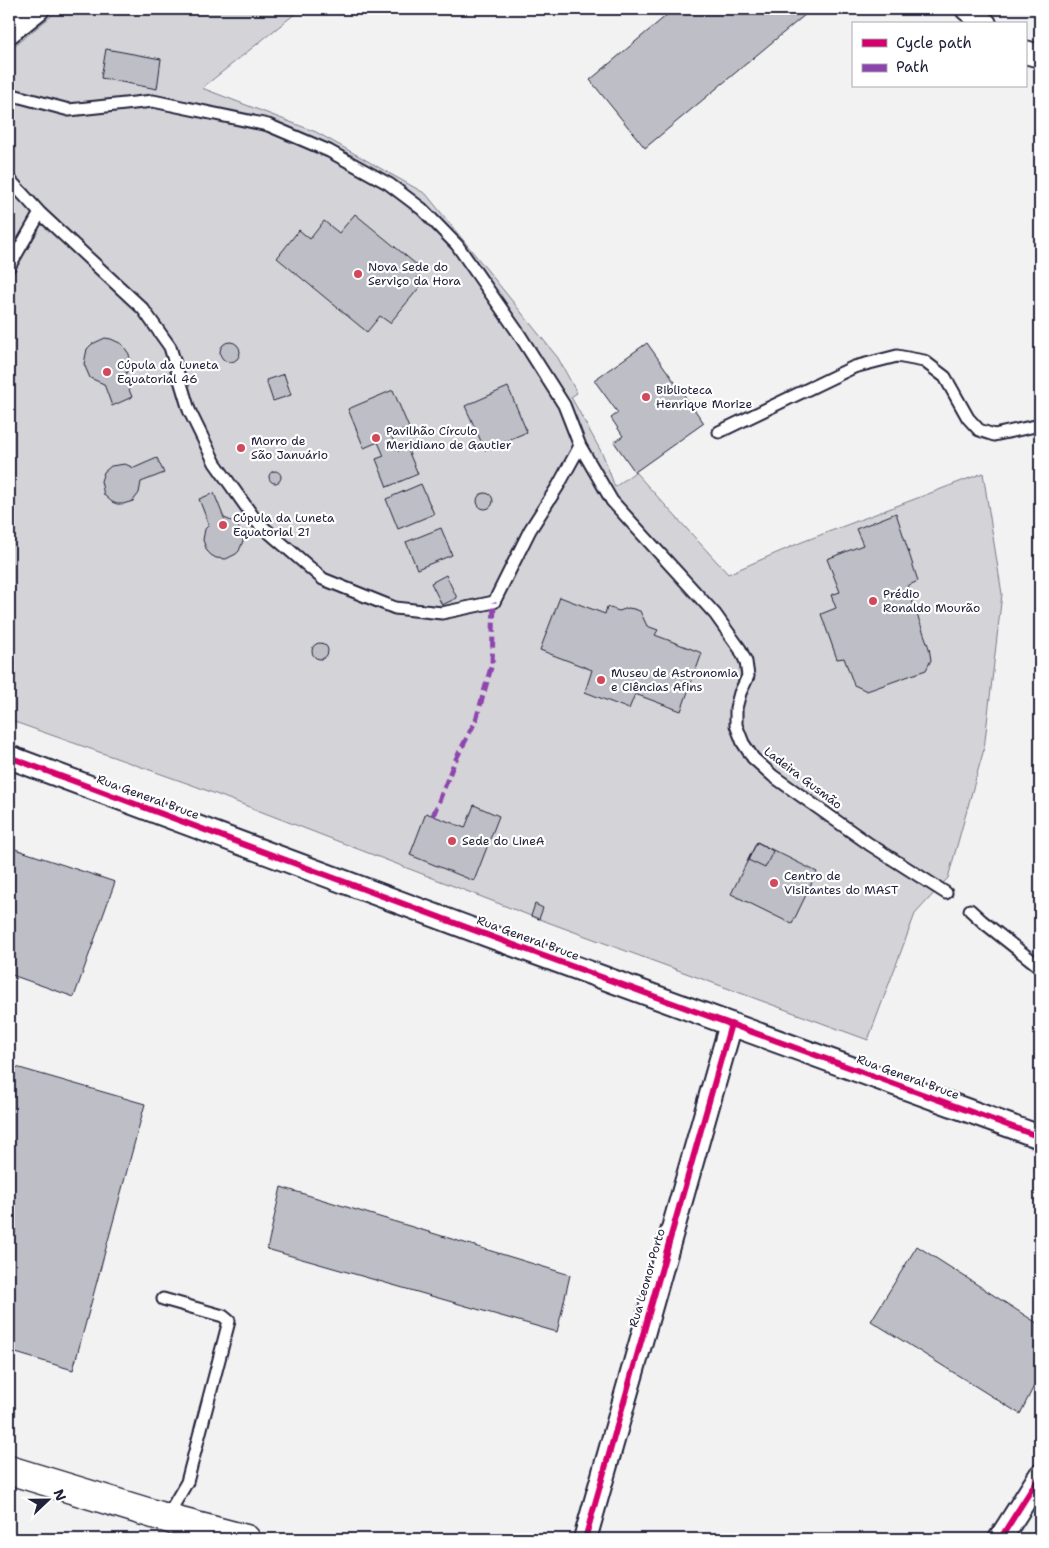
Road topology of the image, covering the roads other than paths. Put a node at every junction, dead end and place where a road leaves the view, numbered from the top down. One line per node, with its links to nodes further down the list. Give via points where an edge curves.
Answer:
1 (38, 9): 4 (street)
2 (967, 9): 3 (street)
3 (983, 22)
4 (9, 32)
5 (1026, 52): 6 (street)
6 (1040, 56)
7 (9, 94): 13 (lane, Ladeira Gusmão, via 70,110 153,102 268,125 329,151 389,184 422,209 457,244 564,405)
8 (9, 179): 9 (lane)
9 (40, 213): 10 (lane); 13 (lane, via 143,309 170,347 189,410 215,464 257,522 323,579 395,608 442,613 494,602 530,530)
10 (9, 266)
11 (1040, 425): 12 (lane, via 994,435 979,430 968,418 945,377 924,361 897,356 854,367)
12 (719, 432)
13 (580, 446): 15 (lane, Ladeira Gusmão, via 612,500 714,614 740,649 748,676 736,708 736,725 753,758 773,776 869,844)
14 (10, 759): 18 (street, Rua General Bruce)
15 (946, 893)
16 (970, 910): 17 (lane)
17 (1040, 967)
18 (731, 1024): 19 (street, Rua General Bruce); 26 (street, Rua Leonor Porto)
19 (1040, 1137)
20 (164, 1300): 23 (lane, via 223,1316 229,1321 187,1482)
21 (9, 1470): 23 (main road)
22 (1040, 1476): 27 (street)
23 (170, 1519): 24 (main road); 25 (main road)
24 (215, 1539)
25 (246, 1539)
26 (584, 1539)
27 (1000, 1539)

